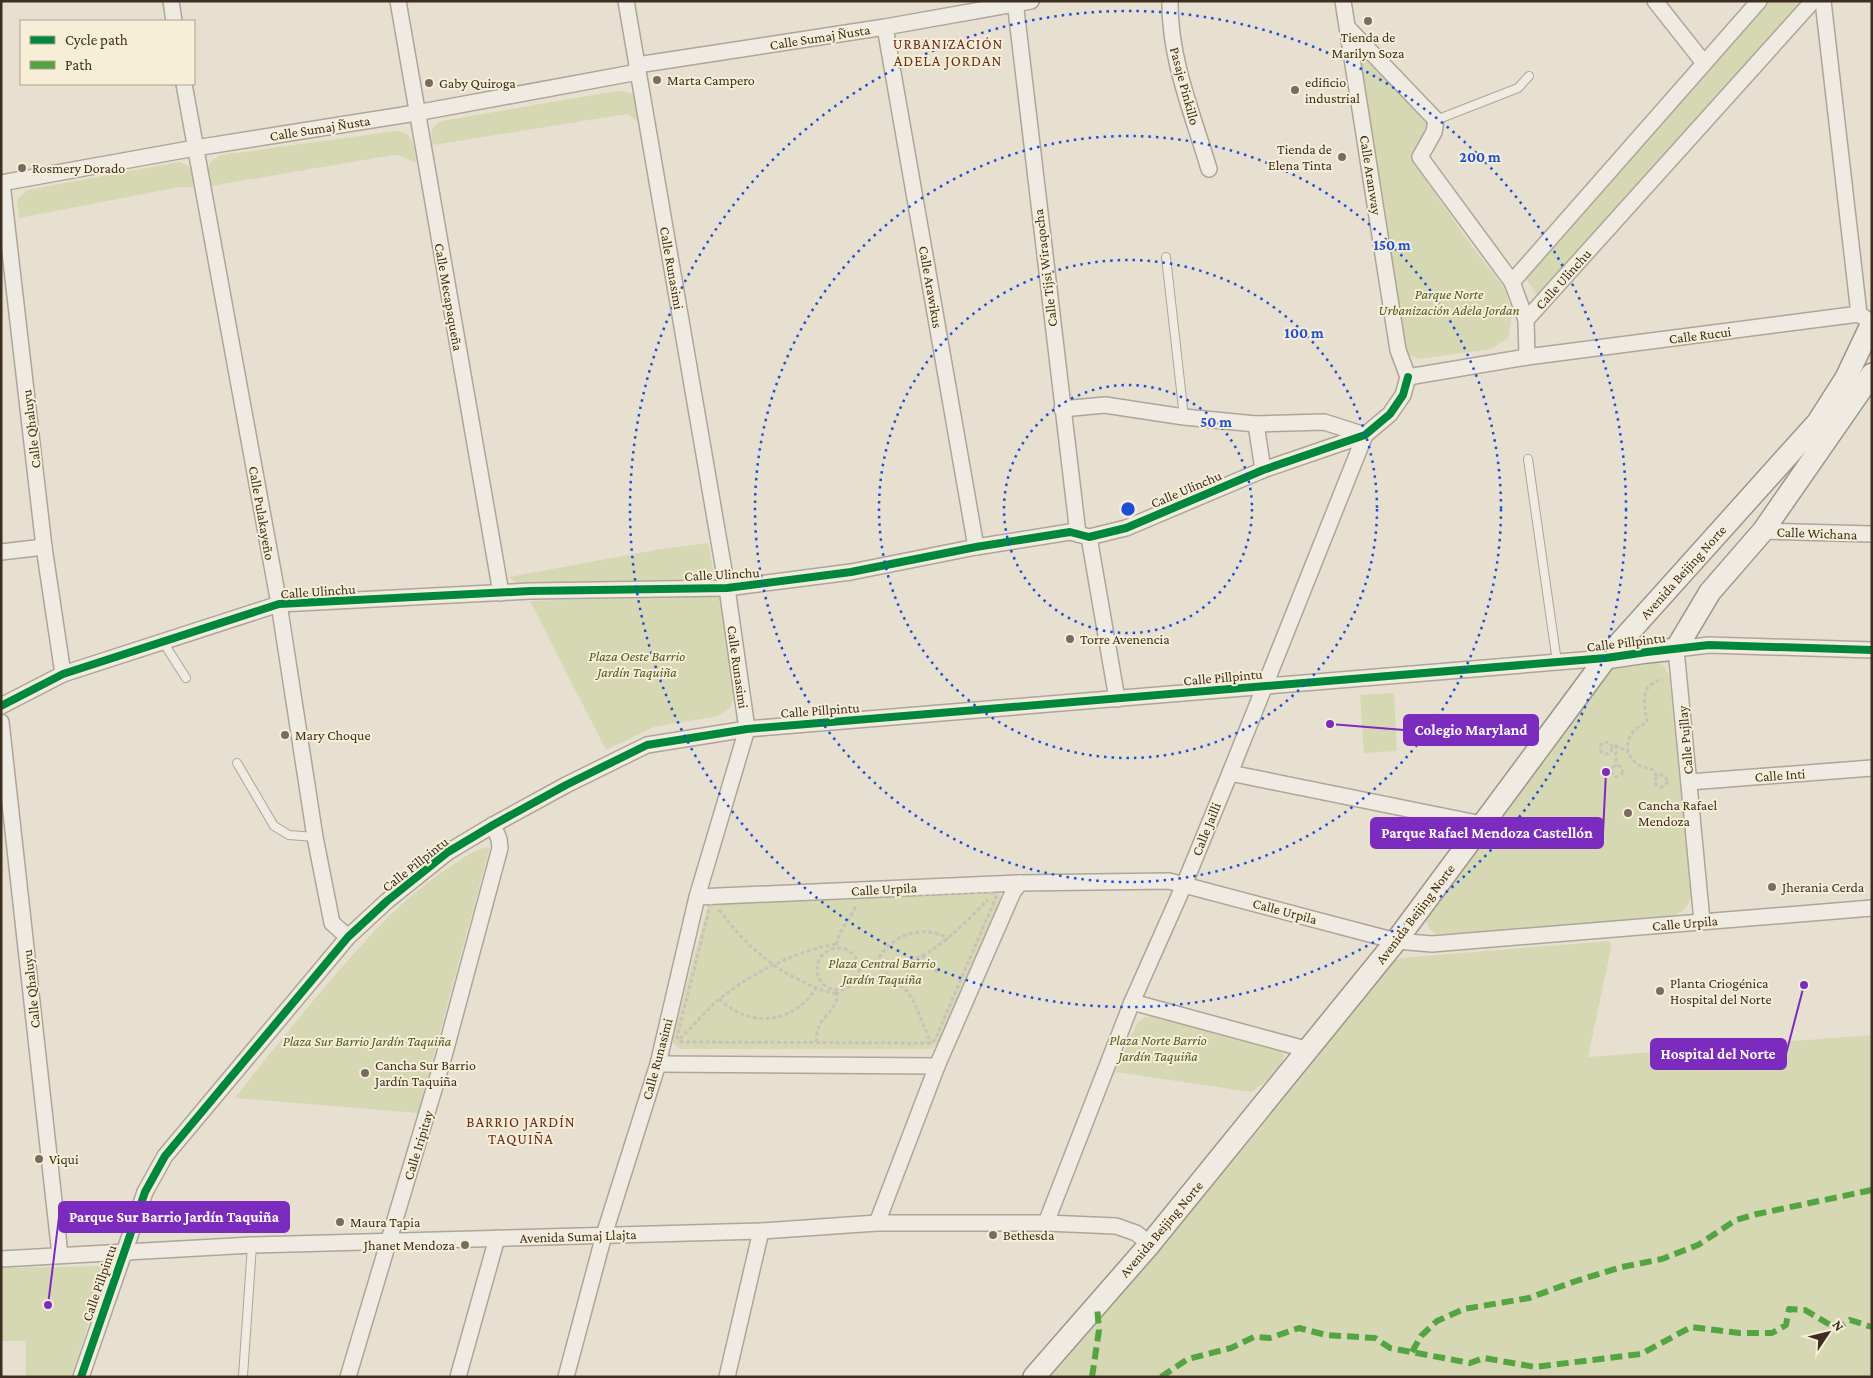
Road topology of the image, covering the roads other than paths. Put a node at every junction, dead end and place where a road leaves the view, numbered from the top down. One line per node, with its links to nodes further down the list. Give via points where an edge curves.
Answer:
1 (171, 1): 12 (street)
2 (398, 1): 19 (street, Calle Mecapaqueña)
3 (626, 1): 16 (street, Calle Runasimi)
4 (1031, 1): 11 (street, Calle Sumaj Ñusta)
5 (1170, 1): 22 (street, Pasaje Pinkillo, via 1169,22 1182,78)
6 (1343, 1): 14 (street, Calle Aranway)
7 (1655, 1): 15 (street)
8 (1759, 1): 15 (street)
9 (1813, 1): 26 (street, Calle Ulinchu)
10 (1823, 1): 27 (street)
11 (1015, 2): 13 (street, Calle Sumaj Ñusta); 32 (street, Calle Tijsi Wiraqocha)
12 (174, 20)
13 (885, 27): 16 (street, Calle Sumaj Ñusta); 42 (street, Calle Arawikus)
14 (1348, 28): 20 (street); 29 (street, Calle Aranway, via 1398,350)
15 (1704, 63): 25 (street)
16 (638, 68): 19 (street, Calle Sumaj Ñusta); 44 (street, Calle Runasimi)
17 (1529, 76): 20 (lane, via 1518,88)
18 (184, 85): 21 (street, Calle Pulakayeño)
19 (416, 113): 21 (street, Calle Sumaj Ñusta); 45 (street, Calle Mecapaqueña)
20 (1436, 120): 25 (street, via 1434,132 1420,157)
21 (195, 148): 23 (street, Calle Sumaj Ñusta); 46 (street, Calle Pulakayeño)
22 (1210, 169)
23 (2, 183): 41 (street, Calle Qhaluyu)
24 (1166, 257): 33 (lane)
25 (1512, 282): 26 (street)
26 (1526, 320): 28 (street, Calle Ulinchu)
27 (1867, 320): 28 (street, Calle Rucui); 30 (street, Avenida Beijing Norte)
28 (1527, 357): 29 (street)
29 (1408, 377): 35 (street, Calle Ulinchu, via 1403,395 1390,414)
30 (1846, 378): 31 (street); 50 (street, Avenida Beijing Norte, via 1818,422)
31 (1871, 379): 38 (street)
32 (1062, 409): 33 (street, via 1105,405); 40 (street, Calle Tijsi Wiraqocha)
33 (1184, 416): 34 (street)
34 (1256, 424): 35 (street, via 1324,422); 37 (street)
35 (1365, 435): 37 (street, Calle Ulinchu); 54 (street, Calle Jailli)
36 (1528, 459): 51 (lane)
37 (1263, 470): 40 (street, Calle Ulinchu, via 1126,528)
38 (1763, 531): 39 (street, Calle Wichana); 48 (street, via 1710,592)
39 (1872, 534)
40 (1083, 535): 42 (street, Calle Ulinchu, via 1070,532); 55 (street, Calle Tijsi Wiraqocha)
41 (44, 547): 43 (street); 52 (street, Calle Qhaluyu)
42 (976, 547): 44 (street, Calle Ulinchu, via 851,572)
43 (1, 552)
44 (727, 588): 45 (street, Calle Ulinchu); 58 (street, Calle Runasimi)
45 (501, 593): 46 (street, Calle Ulinchu)
46 (279, 604): 47 (street, Calle Ulinchu); 65 (street, Calle Pulakayeño)
47 (163, 642): 52 (street, Calle Ulinchu); 53 (lane)
48 (1676, 649): 49 (street, Calle Pillpintu, via 1709,645); 50 (street, Calle Pillpintu); 62 (street, Calle Pujllay)
49 (1872, 650)
50 (1606, 658): 51 (street, Calle Pillpintu); 63 (street, Avenida Beijing Norte)
51 (1557, 662): 54 (street, Calle Pillpintu)
52 (63, 674): 56 (street, Calle Ulinchu)
53 (186, 678)
54 (1264, 686): 55 (street, Calle Pillpintu); 61 (street, Calle Jailli)
55 (1117, 700): 58 (street, Calle Pillpintu)
56 (1, 706)
57 (1, 722): 86 (street, Calle Qhaluyu)
58 (747, 728): 64 (street, Calle Pillpintu, via 647,745); 68 (street, Calle Runasimi)
59 (237, 763): 65 (lane, via 274,826 289,835)
60 (1872, 768): 62 (street, Calle Inti)
61 (1230, 773): 63 (street); 67 (street, Calle Jailli)
62 (1689, 782): 70 (street, Calle Pujllay)
63 (1482, 824): 72 (street, Avenida Beijing Norte)
64 (493, 825): 71 (street, Calle Pillpintu, via 448,852); 82 (street, Calle Iripitay, via 500,848 444,1056)
65 (316, 836): 71 (street, Calle Pulakayeño, via 332,923)
66 (1020, 883): 67 (street, Calle Urpila, via 1170,881); 68 (street, Calle Urpila); 76 (street, via 1013,892)
67 (1184, 884): 72 (street, Calle Urpila); 73 (street, Calle Jailli)
68 (697, 897): 75 (street, Calle Runasimi)
69 (1872, 908): 70 (street, Calle Urpila)
70 (1702, 921): 72 (street, Calle Urpila, via 1432,944)
71 (348, 937): 85 (street, Calle Pillpintu, via 171,1148 145,1192)
72 (1396, 941): 74 (street, Avenida Beijing Norte)
73 (1132, 1002): 74 (street); 78 (street, Calle Jailli)
74 (1309, 1050): 83 (street, Avenida Beijing Norte)
75 (658, 1064): 76 (street); 80 (street, Calle Runasimi)
76 (937, 1066): 77 (street)
77 (877, 1223): 78 (street, Avenida Sumaj Llajta); 79 (street, Avenida Sumaj Llajta)
78 (1046, 1223): 83 (street, Avenida Sumaj Llajta, via 1116,1226 1136,1233)
79 (761, 1231): 80 (street, Avenida Sumaj Llajta); 93 (street)
80 (604, 1235): 81 (street, Avenida Sumaj Llajta); 92 (street, Calle Runasimi)
81 (497, 1238): 82 (street, Avenida Sumaj Llajta); 91 (street)
82 (389, 1241): 84 (street, Avenida Sumaj Llajta); 90 (street, Calle Iripitay)
83 (1150, 1244): 94 (street, Avenida Beijing Norte)
84 (252, 1245): 85 (street, Avenida Sumaj Llajta); 88 (lane)
85 (123, 1251): 86 (street, Avenida Sumaj Llajta); 89 (street, Calle Pillpintu)
86 (60, 1255): 87 (street, Avenida Sumaj Llajta)
87 (1, 1259)
88 (243, 1376)
89 (81, 1377)
90 (348, 1377)
91 (458, 1377)
92 (566, 1377)
93 (727, 1377)
94 (1034, 1377)

